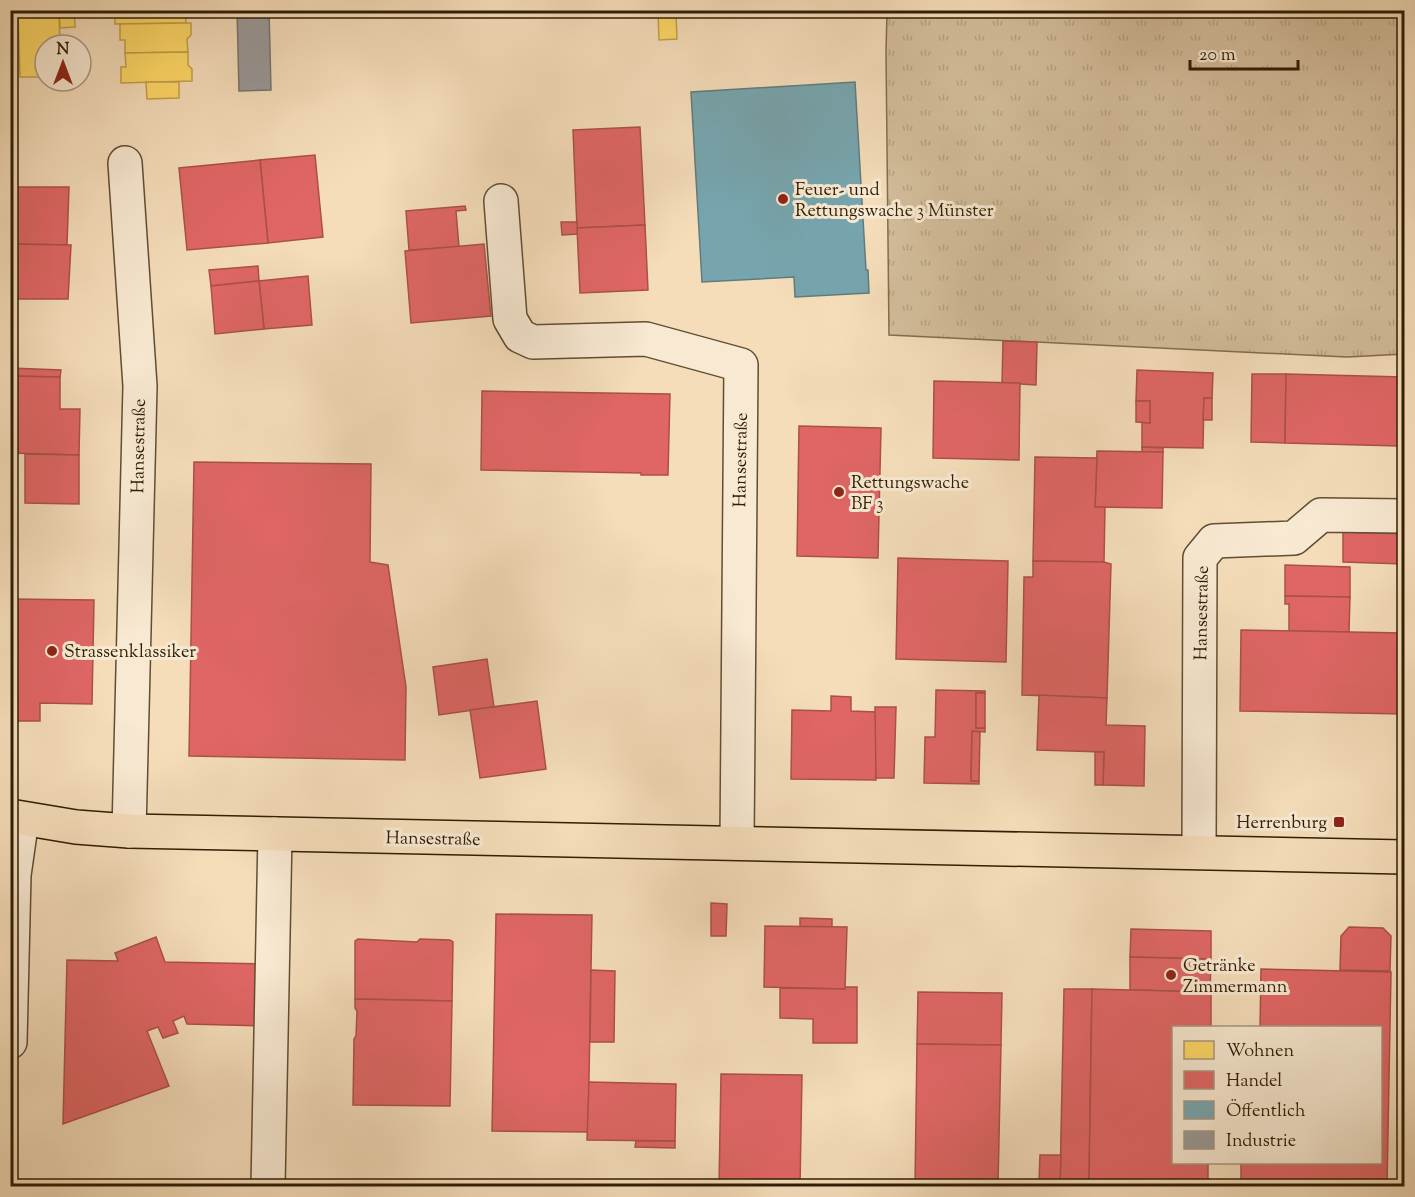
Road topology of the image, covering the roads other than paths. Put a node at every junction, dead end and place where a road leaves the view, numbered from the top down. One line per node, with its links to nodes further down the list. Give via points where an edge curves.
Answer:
1 (126, 163): 5 (street, Hansestraße, via 140,386)
2 (501, 201): 7 (street, Hansestraße, via 510,319 520,336 533,342 646,339 741,365)
3 (1404, 516): 8 (street, Hansestraße, via 1321,515 1294,538 1214,542 1200,558)
4 (16, 818): 5 (main road, Hansestraße); 10 (street)
5 (129, 831): 6 (main road, Hansestraße)
6 (275, 834): 7 (main road, Hansestraße); 11 (street)
7 (736, 843): 8 (main road, Hansestraße)
8 (1199, 852): 9 (main road, Hansestraße)
9 (1404, 857)
10 (10, 1042)
11 (268, 1186)

